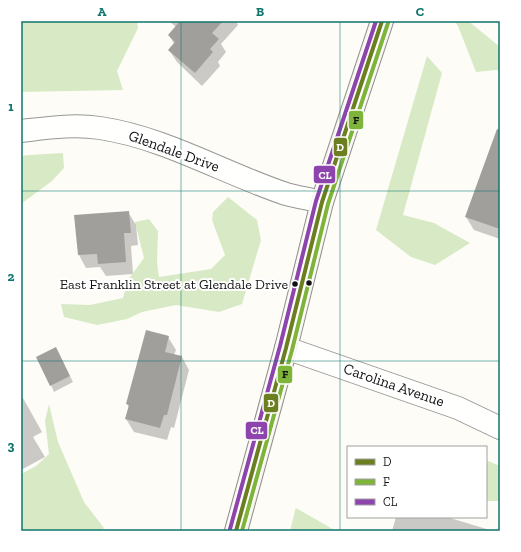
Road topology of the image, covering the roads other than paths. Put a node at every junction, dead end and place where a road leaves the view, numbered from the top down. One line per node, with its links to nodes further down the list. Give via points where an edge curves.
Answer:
1 (382, 21): 3 (main road)
2 (21, 132): 3 (street, Glendale Drive, via 78,126 129,133 156,141 287,194)
3 (322, 202): 4 (main road)
4 (286, 348): 5 (street, Carolina Avenue, via 458,408); 6 (main road)
5 (500, 428)
6 (236, 531)

